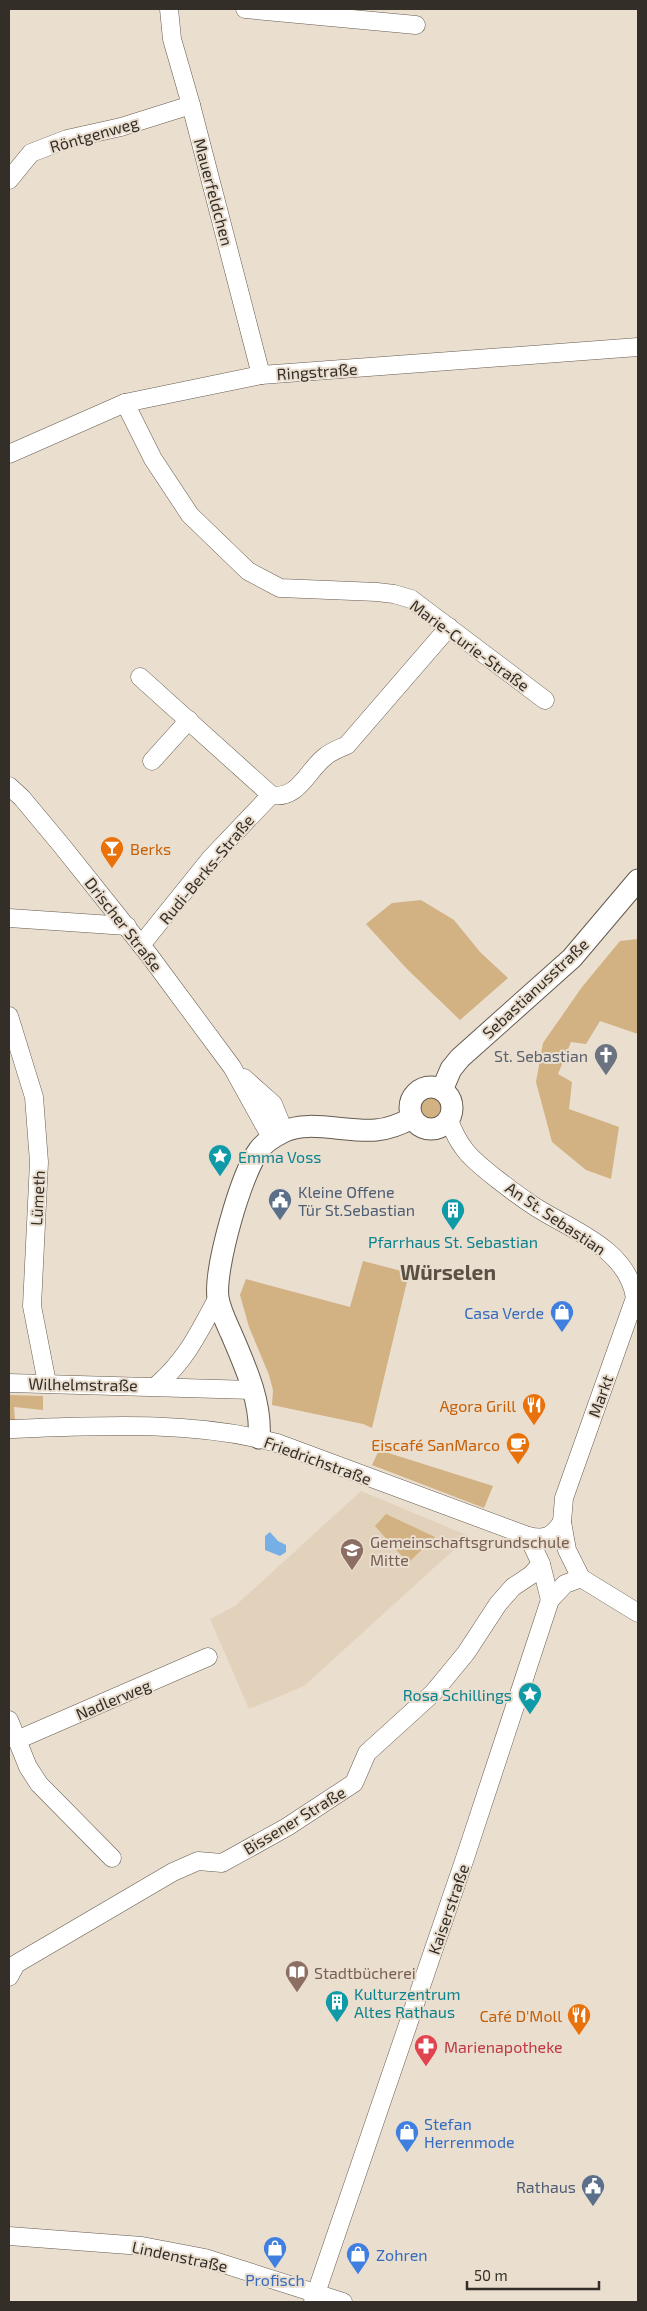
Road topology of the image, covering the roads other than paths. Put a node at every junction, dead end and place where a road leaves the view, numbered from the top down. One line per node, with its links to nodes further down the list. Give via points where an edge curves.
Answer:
1 (169, 9): 4 (street, Mauerfeldchen, via 172,39)
2 (245, 9): 3 (street)
3 (416, 24)
4 (191, 106): 5 (street, Röntgenweg, via 67,139 31,153); 7 (street, Mauerfeldchen)
5 (9, 180)
6 (638, 346): 7 (street, Ringstraße)
7 (261, 375): 8 (street, Ringstraße)
8 (124, 403): 9 (street, Ringstraße); 10 (street, Marie-Curie-Straße, via 153,459 190,515 248,571 280,588 394,594 411,599)
9 (11, 449)
10 (449, 627): 12 (street, Marie-Curie-Straße); 16 (street, via 348,745 326,756 290,793 282,797)
11 (140, 677): 13 (street)
12 (545, 700)
13 (189, 720): 14 (street); 16 (street)
14 (152, 761)
15 (9, 786): 19 (street, Drischer Straße)
16 (271, 795): 20 (street, Rudi-Berks-Straße, via 220,848)
17 (636, 888): 22 (street, Sebastianusstraße, via 572,958 460,1058)
18 (9, 918): 19 (street)
19 (128, 926): 20 (street, Drischer Straße)
20 (141, 945): 25 (street, Drischer Straße)
21 (9, 1016): 30 (street, Lümeth, via 34,1097 39,1162 32,1306)
22 (442, 1090): 23 (street, via 429,1086 416,1092 410,1104); 24 (street, via 451,1100)
23 (412, 1118): 24 (street, via 416,1124 430,1130); 25 (street, via 376,1130 298,1127)
24 (449, 1120): 26 (street, An St. Sebastian, via 455,1135 474,1159 536,1207 597,1243)
25 (278, 1135): 27 (street, Wilhelmstraße, via 260,1148 243,1182 222,1259)
26 (624, 1272): 28 (street, Markt)
27 (218, 1297): 31 (street, Wilhelmstraße, via 185,1356); 32 (street, Wilhelmstraße)
28 (636, 1298): 35 (street, Markt, via 574,1464 564,1498)
29 (9, 1383): 30 (street, Wilhelmstraße)
30 (47, 1383): 31 (street, Wilhelmstraße)
31 (157, 1386): 32 (street, Wilhelmstraße)
32 (252, 1390): 34 (street, Wilhelmstraße, via 260,1422)
33 (9, 1429): 34 (street, Friedrichstraße, via 160,1426)
34 (258, 1438): 36 (street, Friedrichstraße)
35 (562, 1522): 36 (street, via 548,1537); 38 (street, Markt, via 568,1550)
36 (528, 1536): 37 (street)
37 (541, 1564): 39 (street); 45 (street, Bissener Straße, via 498,1604 466,1653 432,1693 367,1753 354,1783 222,1864 198,1861 173,1872 16,1964)
38 (581, 1578): 39 (street, Kaiserstraße, via 565,1584); 40 (street)
39 (550, 1600): 47 (street, Kaiserstraße)
40 (638, 1613)
41 (208, 1658): 43 (street, Nadlerweg)
42 (9, 1720): 43 (street)
43 (17, 1740): 44 (street, via 28,1767 40,1784)
44 (112, 1858)
45 (9, 1977)
46 (9, 2236): 47 (street, Lindenstraße, via 142,2246 205,2258)
47 (315, 2298): 48 (street, Lindenstraße)
48 (343, 2302)

